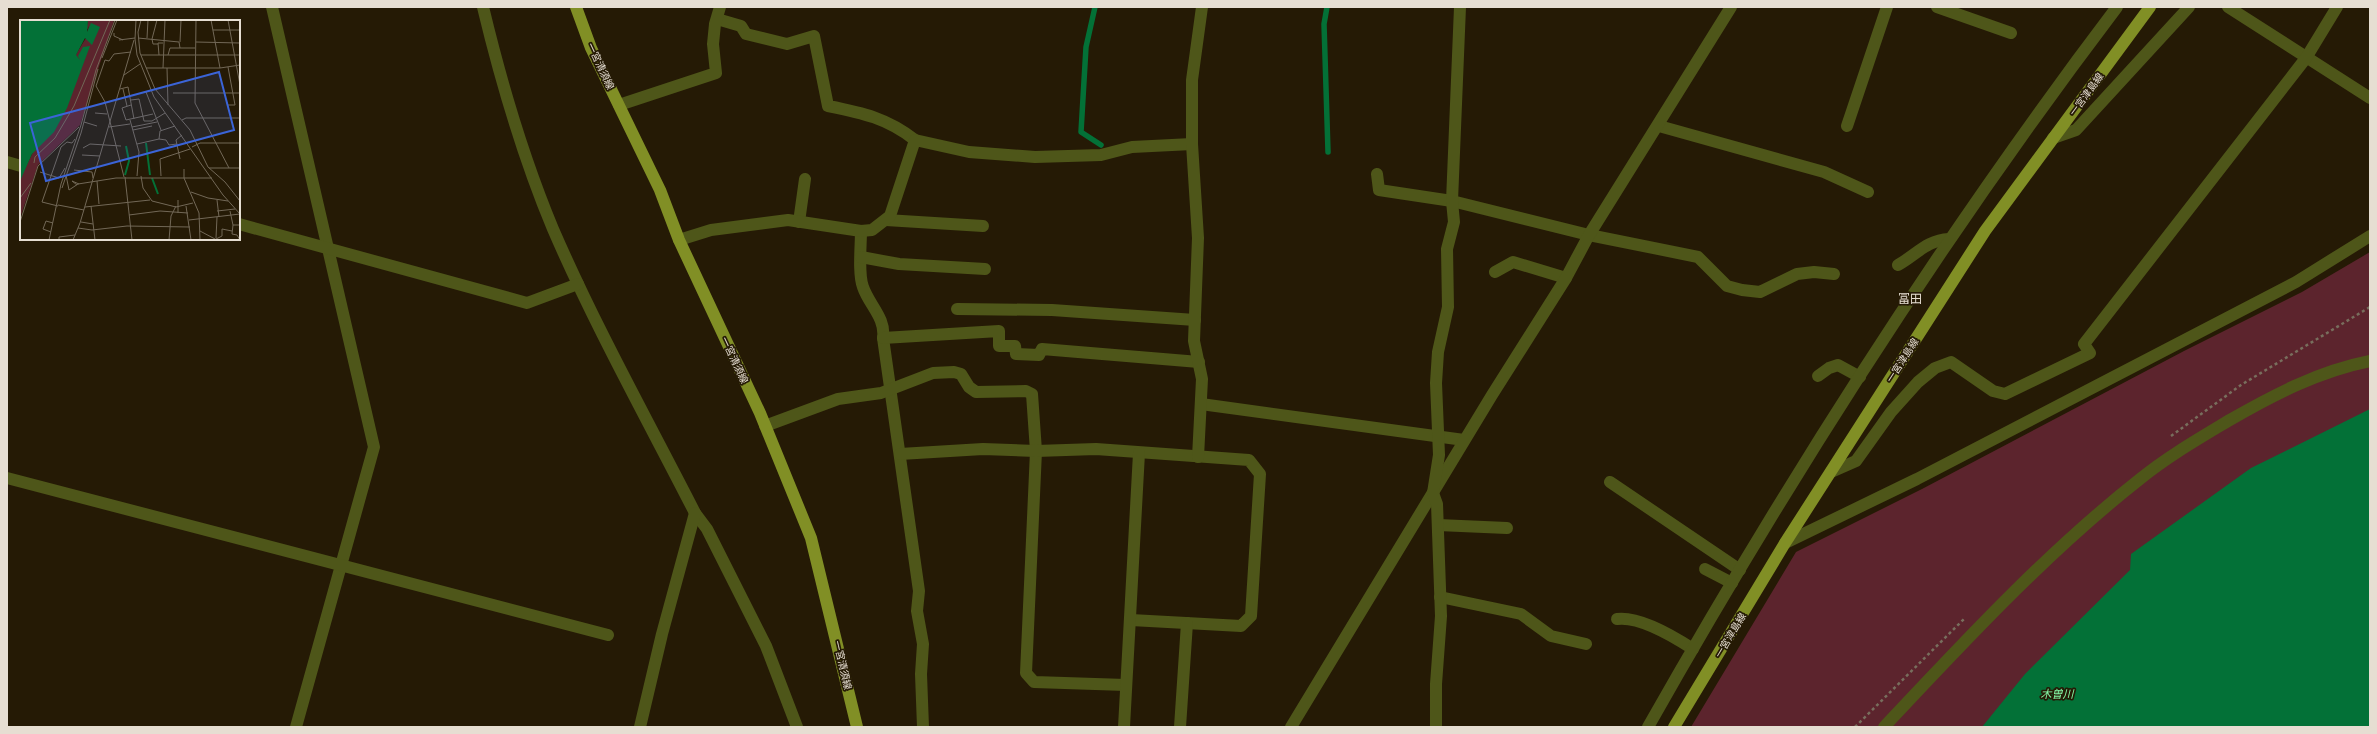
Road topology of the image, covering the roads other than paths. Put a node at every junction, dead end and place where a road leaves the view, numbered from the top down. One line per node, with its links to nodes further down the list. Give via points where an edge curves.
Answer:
1 (272, 7): 39 (street)
2 (482, 7): 46 (street, via 522,147)
3 (576, 7): 18 (main road, 一宮清須線, via 591,48)
4 (1202, 7): 23 (street, via 1192,80)
5 (1460, 7): 29 (street)
6 (1731, 7): 19 (street)
7 (1887, 7): 20 (street)
8 (1937, 7): 15 (street)
9 (2117, 7): 37 (street)
10 (2150, 7): 21 (main road, 一宮津島線)
11 (2189, 7): 21 (street, via 2076,130)
12 (2228, 7): 16 (street)
13 (2337, 7): 16 (street)
14 (718, 13): 18 (street, via 713,44 716,73); 22 (street, via 741,26 746,34 787,44 814,36 828,106 879,118 897,126)
15 (2011, 33)
16 (2306, 58): 17 (street); 63 (street, via 2084,344 2090,353 2005,394 1993,391 1951,362 1935,368 1918,382 1891,412 1856,461)
17 (2370, 98)
18 (619, 105): 38 (main road, 一宮清須線, via 660,190)
19 (1659, 126): 28 (street, via 1824,172); 35 (street)
20 (1847, 126)
21 (2053, 138): 63 (main road, 一宮津島線, via 1985,231)
22 (915, 140): 23 (street, via 968,152 1035,156 1101,155 1132,147); 30 (street, via 890,216)
23 (1192, 144): 48 (street, via 1198,238)
24 (7, 162): 25 (street)
25 (20, 166)
26 (1377, 174): 29 (street, via 1379,190)
27 (805, 179): 31 (street)
28 (1868, 192)
29 (1452, 201): 35 (street); 57 (street, via 1454,222 1447,249 1448,307 1438,352)
30 (886, 220): 33 (street); 34 (street, via 872,230)
31 (799, 222): 34 (street); 38 (street, via 788,220 747,224 711,230)
32 (240, 224): 39 (street)
33 (983, 226)
34 (861, 231): 40 (street)
35 (1589, 235): 44 (street, via 1698,257 1727,286 1742,290 1760,292 1797,274); 45 (street)
36 (2370, 236): 70 (street, via 2296,282 1917,479)
37 (1949, 239): 41 (street, via 1927,244 1910,259); 53 (street)
38 (679, 240): 56 (main road, 一宮清須線)
39 (327, 249): 46 (street, via 527,303); 71 (street, via 374,447)
40 (861, 257): 42 (street, via 899,264); 49 (street, via 862,286 879,314)
41 (1898, 265)
42 (985, 269)
43 (1495, 272): 45 (street, via 1513,262)
44 (1834, 274)
45 (1566, 278): 58 (street)
46 (578, 284): 67 (street)
47 (957, 308): 48 (street, via 1052,310)
48 (1195, 320): 51 (street, via 1194,341)
49 (884, 338): 51 (street, via 999,331 999,346 1015,346 1016,354 1039,355 1042,349); 54 (street)
50 (2370, 361): 94 (street, via 2339,367 2292,387 2200,438 2140,478 2050,556)
51 (1199, 362): 55 (street, via 1202,379)
52 (1818, 376): 53 (street, via 1829,368 1838,366)
53 (1860, 377): 73 (street)
54 (892, 390): 56 (street, via 838,399); 59 (street, via 933,374 954,372 961,374 969,387 976,392 1026,391 1032,394); 61 (street)
55 (1201, 404): 57 (street); 62 (street)
56 (765, 426): 86 (main road, 一宮清須線, via 811,538)
57 (1438, 437): 58 (street); 66 (street, via 1439,455)
58 (1464, 440): 66 (street)
59 (1036, 451): 60 (street, via 1096,449); 61 (street, via 983,449); 82 (street, via 1026,673 1034,682)
60 (1139, 452): 62 (street); 77 (street)
61 (900, 454): 87 (street, via 919,591 918,611 923,644)
62 (1198, 457): 78 (street, via 1249,460 1260,474 1251,616 1241,626)
63 (1831, 472): 70 (main road, 一宮津島線)
64 (7, 478): 71 (street)
65 (1610, 482): 73 (street)
66 (1433, 493): 68 (street, via 1437,504); 90 (street)
67 (695, 513): 84 (street); 85 (street, via 707,529 766,646)
68 (1438, 525): 69 (street); 75 (street)
69 (1507, 528)
70 (1785, 543): 93 (main road, 一宮津島線)
71 (340, 565): 79 (street); 83 (street)
72 (1706, 569): 74 (street)
73 (1740, 570): 74 (street)
74 (1732, 583): 81 (street)
75 (1440, 597): 80 (street, via 1521,614 1551,636); 91 (street)
76 (1616, 619): 81 (street, via 1625,618 1668,633)
77 (1131, 620): 78 (street); 82 (street)
78 (1187, 623): 89 (street)
79 (608, 635)
80 (1586, 644)
81 (1693, 649): 92 (street)
82 (1126, 685): 88 (street)
83 (296, 727)
84 (640, 727)
85 (797, 727)
86 (857, 727)
87 (923, 727)
88 (1124, 727)
89 (1180, 727)
90 (1291, 727)
91 (1436, 727)
92 (1648, 727)
93 (1674, 727)
94 (1884, 727)

